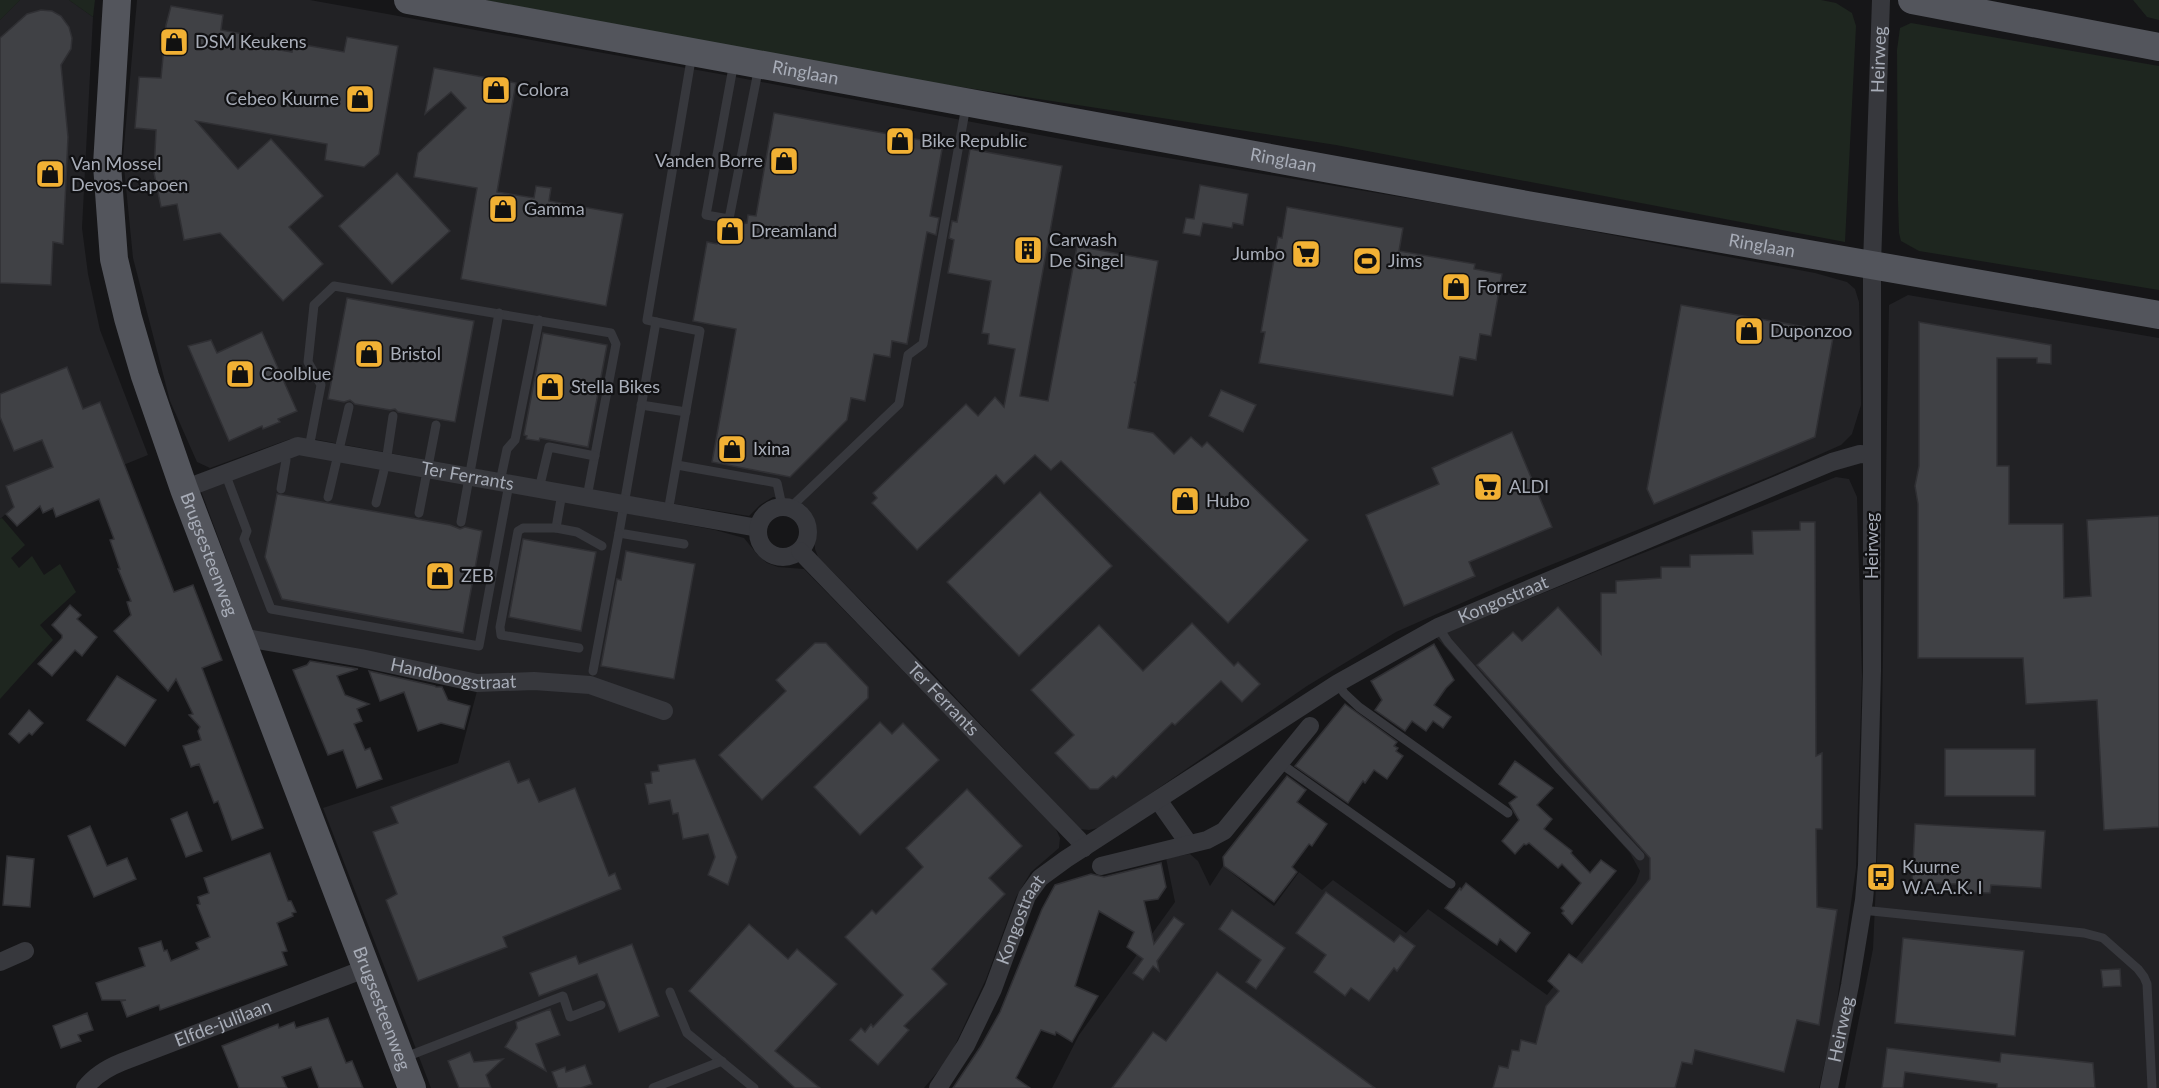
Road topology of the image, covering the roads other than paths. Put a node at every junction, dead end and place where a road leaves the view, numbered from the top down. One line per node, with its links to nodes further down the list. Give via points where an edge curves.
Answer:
1 (117, 0): 30 (main road, Brugsesteenweg, via 106,165 114,259 145,376)
2 (408, 0): 6 (main road, Ringlaan)
3 (1881, 0): 9 (street, Heirweg)
4 (1911, 0): 5 (main road)
5 (2159, 47)
6 (692, 52): 7 (main road, Ringlaan); 13 (lane, via 647,320)
7 (747, 62): 7 (lane, via 706,215 729,219); 8 (main road, Ringlaan)
8 (966, 102): 9 (main road, Ringlaan); 38 (lane, via 923,344 908,355 899,404)
9 (1872, 264): 11 (main road, Ringlaan); 22 (street, Heirweg)
10 (499, 313): 12 (lane); 19 (lane, via 334,286 314,305 308,362 321,385); 28 (lane)
11 (2159, 315)
12 (539, 320): 23 (lane, via 611,333 616,344); 29 (lane, via 515,440 507,449)
13 (656, 322): 14 (lane); 16 (lane, via 700,331)
14 (642, 405): 16 (lane); 37 (lane)
15 (349, 407): 21 (lane)
16 (686, 412): 25 (lane)
17 (393, 416): 24 (lane)
18 (436, 425): 26 (lane)
19 (309, 448): 20 (street, Ter Ferrants, via 298,446); 21 (street, Ter Ferrants)
20 (282, 452): 27 (street, Ter Ferrants); 31 (lane, via 286,460)
21 (338, 453): 24 (street, Ter Ferrants); 34 (lane)
22 (1872, 455): 48 (street, Kongostraat, via 1860,454 1832,462); 63 (street, Heirweg, via 1872,748)
23 (595, 456): 32 (lane, via 549,447); 35 (lane)
24 (386, 462): 26 (street, Ter Ferrants); 36 (lane)
25 (676, 465): 38 (lane, via 777,483); 39 (lane)
26 (429, 469): 28 (street, Ter Ferrants); 40 (lane)
27 (225, 473): 29 (lane, via 247,531 244,539 271,609 479,646); 30 (street, Ter Ferrants)
28 (469, 476): 29 (street, Ter Ferrants); 41 (lane)
29 (505, 483): 32 (street, Ter Ferrants)
30 (184, 489): 49 (main road, Brugsesteenweg)
31 (281, 489)
32 (539, 489): 33 (street, Ter Ferrants)
33 (562, 493): 35 (street, Ter Ferrants); 42 (lane)
34 (328, 497)
35 (587, 497): 37 (street, Ter Ferrants)
36 (376, 503)
37 (625, 504): 39 (street, Ter Ferrants); 44 (lane)
38 (787, 507): 43 (street, via 763,515); 47 (street, via 805,518 808,526 806,544)
39 (668, 512): 43 (street, Ter Ferrants)
40 (419, 513)
41 (461, 522)
42 (556, 528): 46 (lane, via 577,532); 50 (lane, via 518,531 501,635)
43 (758, 528): 47 (street, via 759,541 771,555 789,557)
44 (619, 533): 45 (lane); 51 (lane)
45 (684, 544)
46 (602, 546)
47 (800, 551): 59 (street, Ter Ferrants)
48 (1438, 627): 52 (street, Kongostraat); 60 (lane, via 1560,770)
49 (241, 637): 53 (street, Handboogstraat, via 477,683 534,681 590,685); 66 (main road, Brugsesteenweg)
50 (579, 648)
51 (593, 671)
52 (1338, 683): 56 (street, Kongostraat); 57 (lane, via 1359,707)
53 (664, 711)
54 (1311, 726): 55 (street)
55 (1280, 763): 58 (street, via 1224,831); 62 (lane)
56 (1158, 800): 58 (street); 59 (street, Kongostraat)
57 (1508, 813)
58 (1189, 844): 61 (street)
59 (1084, 848): 75 (street, Kongostraat, via 1040,878 1027,896 993,989 966,1045)
60 (1640, 856)
61 (1101, 866)
62 (1451, 884)
63 (1862, 910): 76 (street, Heirweg); 77 (lane, via 2103,938 2138,969 2147,984)
64 (25, 951): 65 (street)
65 (0, 962)
66 (367, 968): 69 (main road, Brugsesteenweg); 71 (street, Elfde-julilaan, via 122,1062 92,1079)
67 (670, 992): 70 (lane, via 687,1033)
68 (601, 1005): 69 (lane, via 570,1017 563,996)
69 (401, 1059): 72 (main road, Brugsesteenweg)
70 (722, 1061): 73 (lane); 74 (lane)
71 (85, 1088)
72 (412, 1088)
73 (653, 1088)
74 (754, 1088)
75 (938, 1088)
76 (1829, 1088)
77 (2152, 1088)

